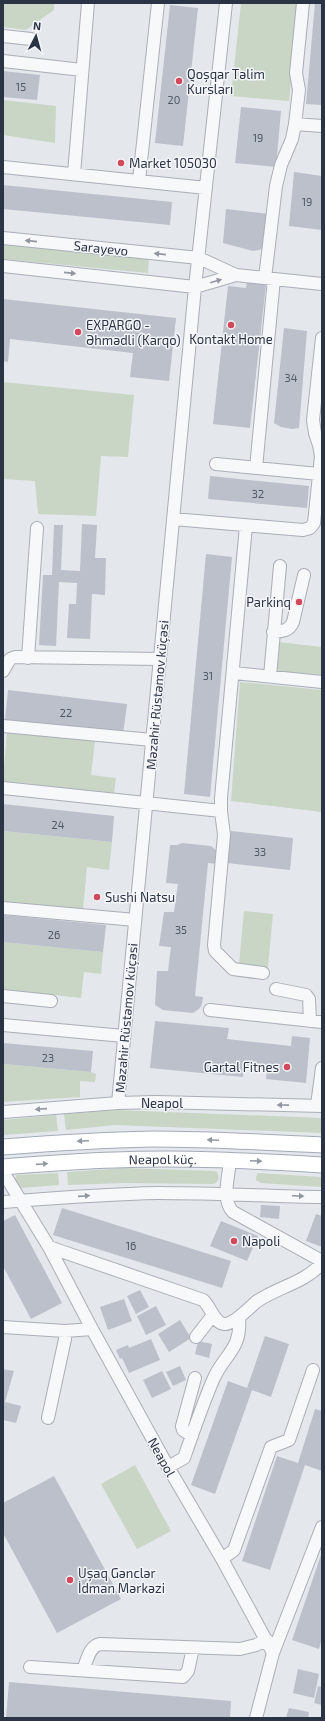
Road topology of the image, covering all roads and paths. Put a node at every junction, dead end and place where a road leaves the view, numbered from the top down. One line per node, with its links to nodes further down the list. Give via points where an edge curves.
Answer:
1 (88, 3): 8 (street)
2 (158, 3): 13 (street)
3 (224, 3): 14 (street)
4 (303, 3): 9 (street, via 296,73 299,90)
5 (3, 36): 6 (street)
6 (31, 39)
7 (3, 61): 8 (street)
8 (82, 70): 12 (street)
9 (296, 124): 10 (street); 19 (street, via 276,186)
10 (322, 126)
11 (3, 167): 12 (street)
12 (74, 174): 13 (street)
13 (139, 180): 14 (street)
14 (206, 188): 16 (street)
15 (3, 238): 16 (street, Sarayevo, one-way to 15)
16 (199, 258): 18 (street, Sarayevo); 21 (street, Məzahir Rüstəmov küçəsi)
17 (3, 266): 21 (street, one-way to 21)
18 (236, 275): 19 (street); 21 (street, one-way to 18)
19 (270, 279): 20 (street); 25 (street)
20 (322, 284)
21 (196, 287): 27 (street, Məzahir Rüstəmov küçəsi)
22 (322, 338): 23 (street, via 313,420)
23 (320, 445): 26 (street)
24 (216, 464): 25 (street)
25 (256, 468): 26 (street)
26 (319, 474): 28 (street, via 314,523 310,528 303,530)
27 (173, 519): 28 (street); 34 (street, Məzahir Rüstəmov küçəsi)
28 (246, 526): 36 (street)
29 (37, 528): 33 (street)
30 (280, 566): 32 (street)
31 (304, 575): 32 (street, via 290,628)
32 (273, 632): 37 (street)
33 (28, 658): 34 (street); 35 (street, via 10,659)
34 (160, 659): 40 (street, Məzahir Rüstəmov küçəsi)
35 (3, 672)
36 (234, 673): 37 (street); 43 (street)
37 (270, 676): 38 (street)
38 (322, 682)
39 (3, 726): 40 (street)
40 (152, 740): 42 (street, Məzahir Rüstəmov küçəsi)
41 (3, 788): 42 (street)
42 (146, 803): 43 (street); 45 (street, Məzahir Rüstəmov küçəsi)
43 (221, 811): 46 (street, via 224,835 215,951 233,969)
44 (3, 908): 45 (street)
45 (135, 920): 53 (street, Məzahir Rüstəmov küçəsi)
46 (262, 973)
47 (276, 989): 51 (street, via 306,994)
48 (3, 996): 49 (street)
49 (52, 1001)
50 (210, 1010): 51 (street)
51 (316, 1021)
52 (3, 1025): 53 (street)
53 (124, 1036): 55 (street, Məzahir Rüstəmov küçəsi)
54 (322, 1068): 56 (street)
55 (118, 1103): 56 (street, Neapol, one-way to 55); 57 (street, Neapol, one-way to 57)
56 (320, 1105)
57 (3, 1112)
58 (322, 1145): 59 (main road, Neapol küç., one-way to 59, via 153,1139)
59 (3, 1147)
60 (230, 1160): 61 (main road, Neapol küç., one-way to 61); 62 (main road, Neapol küç., one-way to 60, via 116,1160); 64 (street)
61 (322, 1165)
62 (3, 1167)
63 (3, 1172): 66 (street, Neapol)
64 (227, 1193): 65 (street, one-way to 65); 66 (street, one-way to 64, via 104,1194); 69 (street, via 229,1208 233,1212)
65 (322, 1196)
66 (20, 1200): 67 (street); 68 (street, Neapol)
67 (3, 1202)
68 (50, 1247): 70 (street, via 203,1300 209,1305); 73 (street, Neapol)
69 (322, 1262): 71 (street, via 307,1276 257,1302)
70 (213, 1315): 71 (street, via 224,1324); 75 (street)
71 (239, 1317): 79 (street, via 238,1340 217,1372)
72 (3, 1327): 74 (street)
73 (92, 1329): 74 (street); 80 (street, Neapol)
74 (65, 1331): 78 (street)
75 (196, 1337)
76 (313, 1370): 82 (street, via 289,1440 271,1447 234,1550)
77 (195, 1378): 79 (street, via 182,1426 183,1430)
78 (48, 1418)
79 (192, 1436): 80 (street, via 184,1458)
80 (168, 1467): 82 (street, Neapol)
81 (322, 1527): 85 (street)
82 (222, 1559): 83 (street, Neapol)
83 (267, 1640): 84 (street, via 240,1650); 85 (street, Neapol)
84 (193, 1648): 87 (street, via 96,1645 90,1651); 87 (street, via 188,1671 183,1677)
85 (273, 1653): 88 (street)
86 (30, 1667): 87 (street)
87 (84, 1670)
88 (256, 1718)

